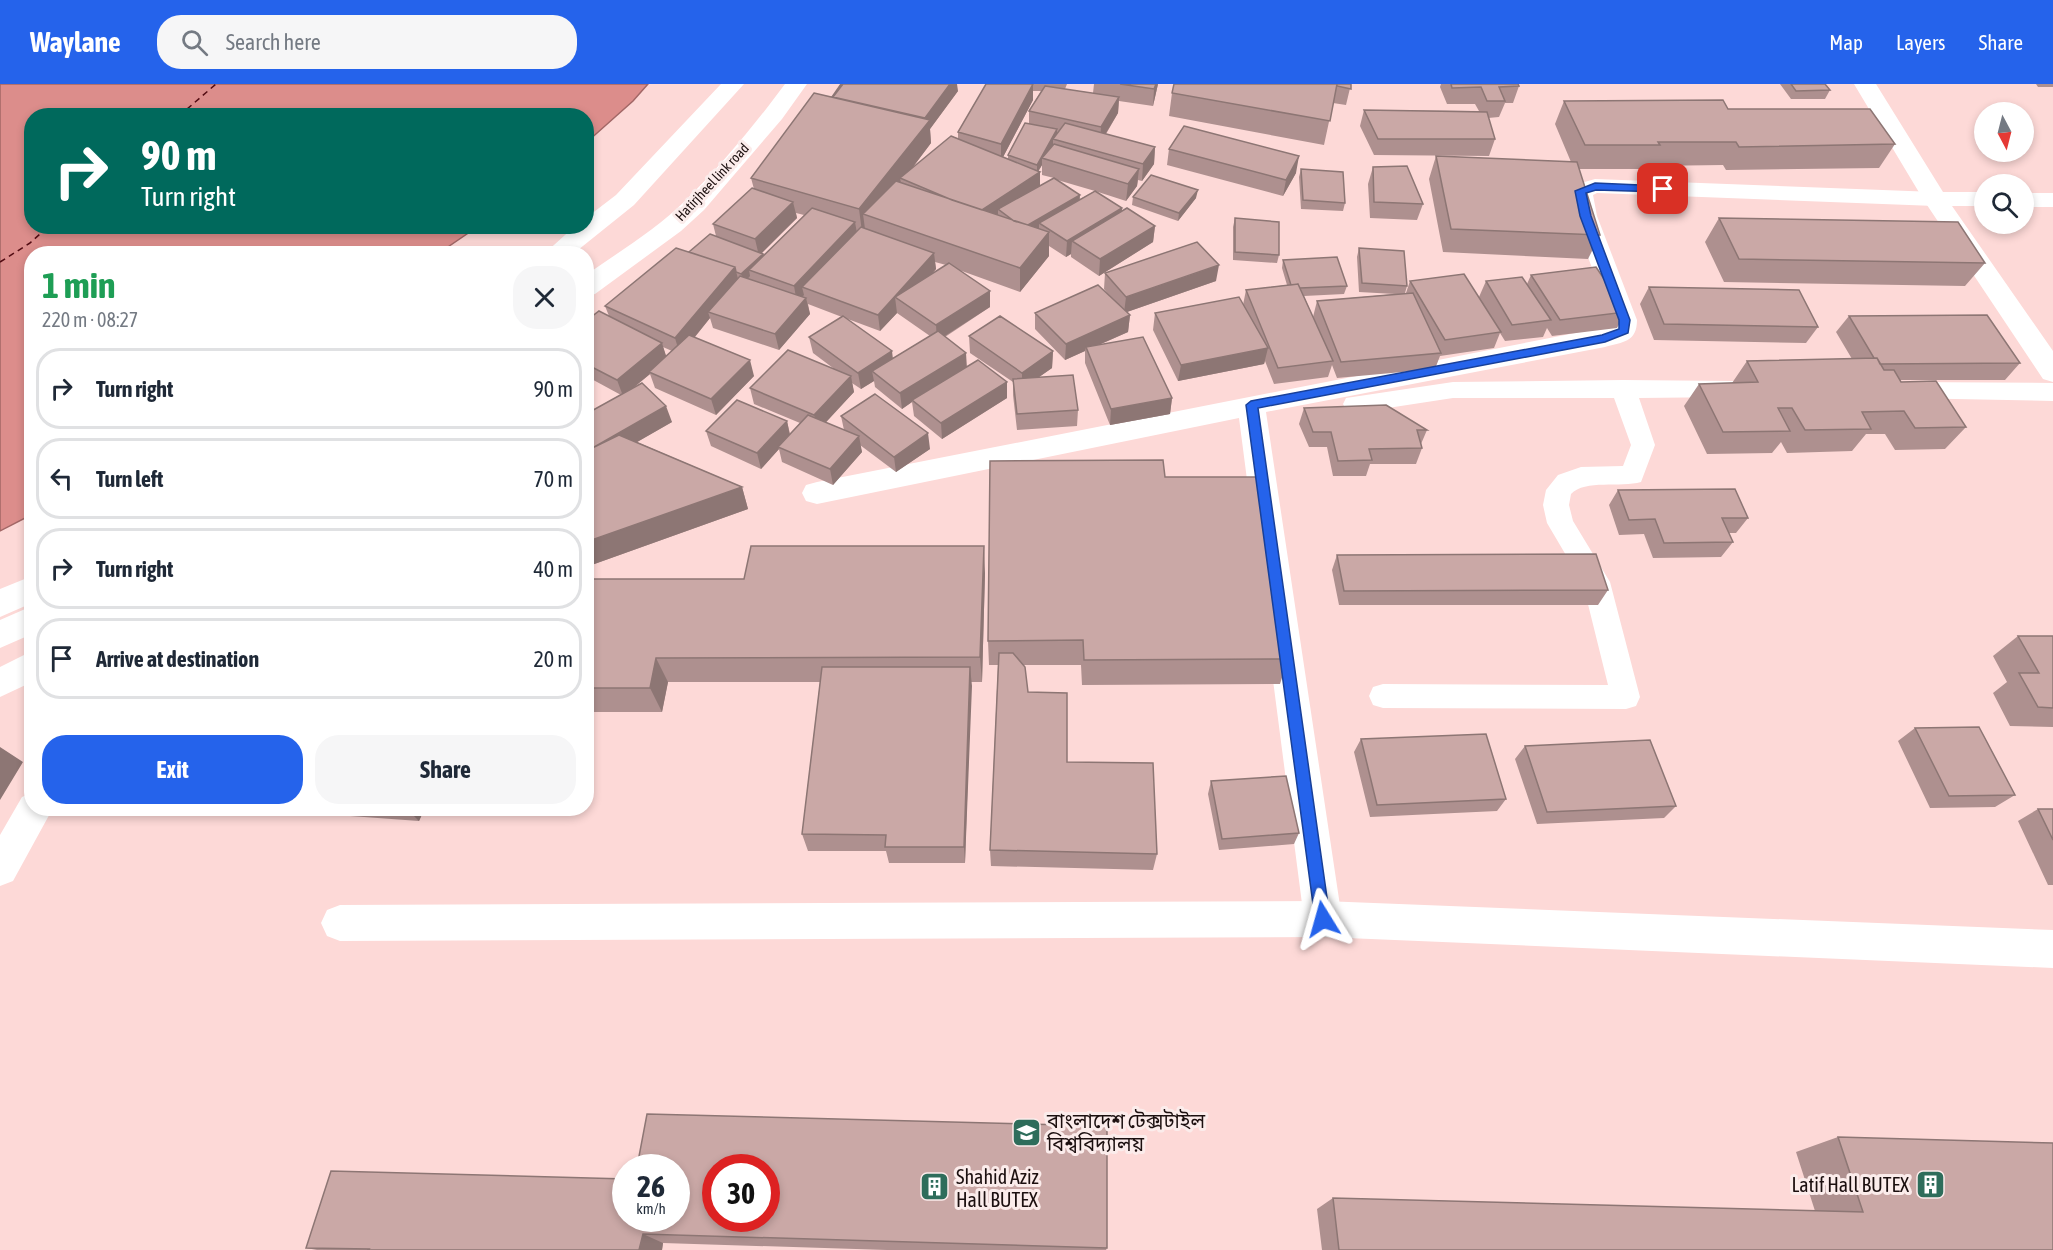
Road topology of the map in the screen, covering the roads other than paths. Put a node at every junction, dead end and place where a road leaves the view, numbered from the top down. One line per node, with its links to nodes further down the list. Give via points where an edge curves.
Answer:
1 (733, 84): 9 (street, via 625,200)
2 (775, 84): 12 (street, Hatirjheel link road, via 672,203)
3 (796, 84): 13 (street, Hatirjheel link road, via 695,205)
4 (1865, 84): 5 (street)
5 (1935, 199): 6 (street); 14 (street); 20 (street, via 1595,186 1580,191 1624,320 1624,331 1605,338)
6 (1974, 199)
7 (2034, 200): 8 (street)
8 (2053, 200)
9 (594, 224)
10 (582, 234): 11 (street)
11 (566, 246)
12 (594, 259)
13 (594, 282)
14 (2053, 372)
15 (1623, 388): 16 (lane); 19 (lane, via 1453,390); 28 (lane, via 1643,445 1632,475 1581,477 1567,482 1559,490 1556,505 1560,523 1596,582 1626,698)
16 (1755, 389)
17 (1874, 390): 18 (lane)
18 (2053, 392)
19 (1355, 404)
20 (1251, 405): 21 (street); 31 (street)
21 (817, 493)
22 (24, 592): 23 (street)
23 (0, 604)
24 (24, 623): 25 (street)
25 (0, 635)
26 (24, 670): 27 (street)
27 (0, 683)
28 (1383, 696)
29 (30, 816): 30 (street)
30 (0, 869)
31 (1323, 919): 32 (street); 33 (street)
32 (340, 923)
33 (2053, 949)

